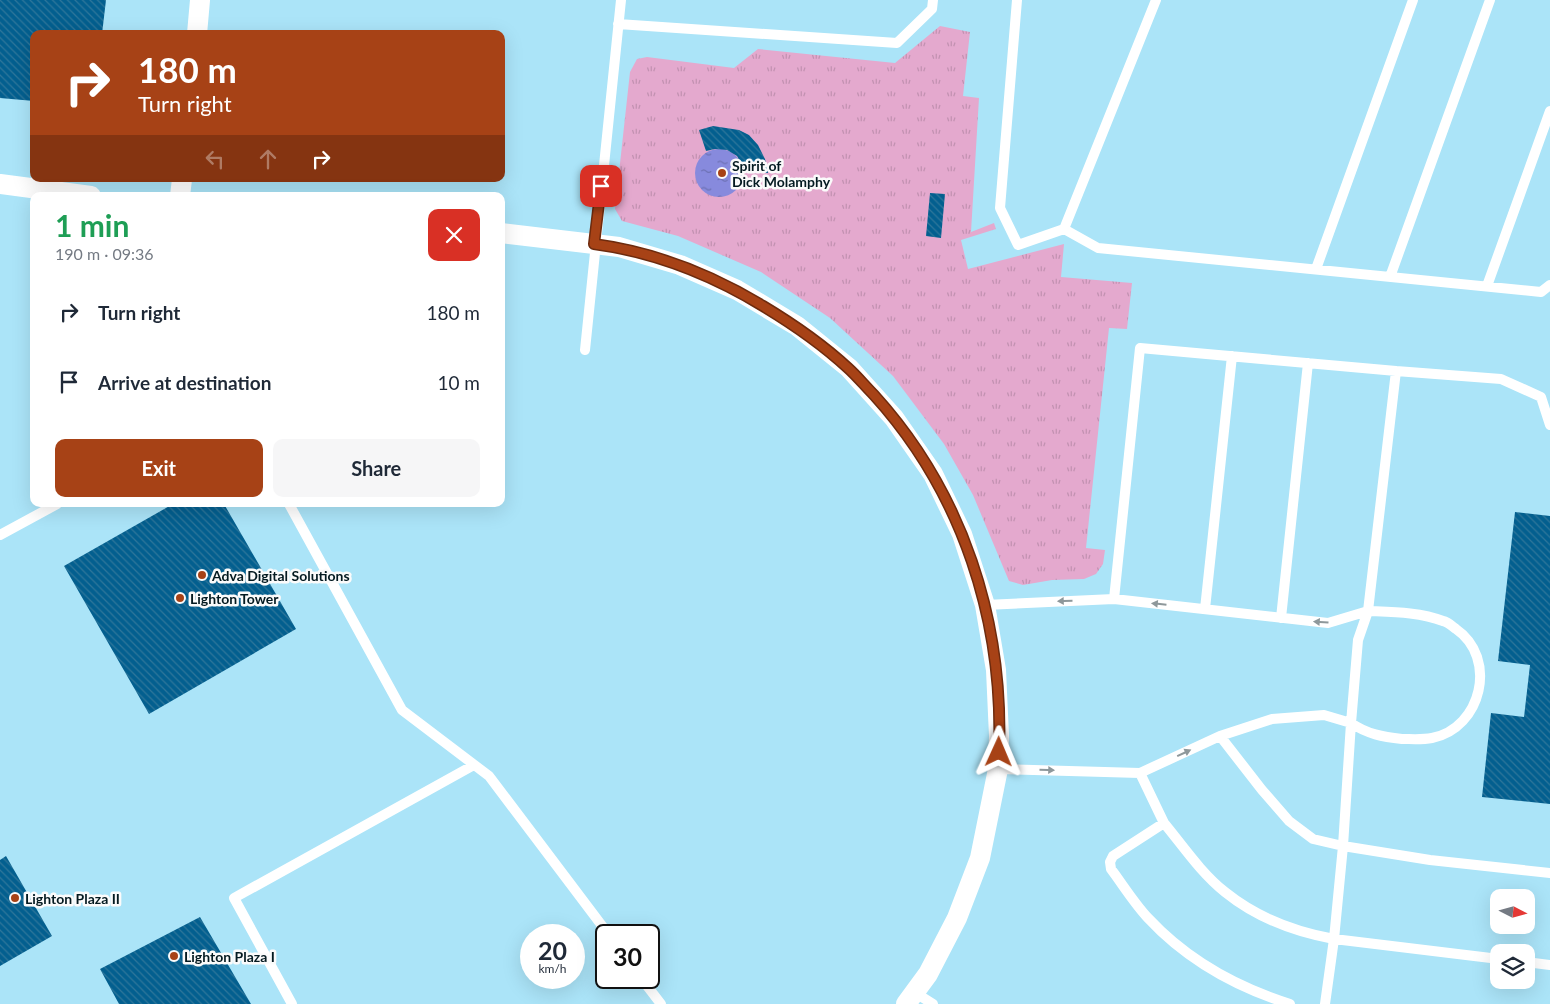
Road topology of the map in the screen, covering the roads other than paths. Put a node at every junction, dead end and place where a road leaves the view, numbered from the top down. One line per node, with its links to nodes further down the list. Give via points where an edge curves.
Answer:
1 (200, 0): 9 (street)
2 (621, 0): 8 (lane)
3 (932, 0): 8 (lane, via 932,8 897,42)
4 (1017, 0): 13 (lane, via 1000,208 1018,245)
5 (1156, 0): 13 (lane)
6 (1413, 0): 16 (lane)
7 (1490, 0): 17 (lane)
8 (618, 24): 15 (lane)
9 (197, 30)
10 (1550, 111): 19 (lane)
11 (0, 184): 12 (street)
12 (61, 192)
13 (1064, 229): 16 (lane, via 1098,248)
14 (505, 234): 15 (street)
15 (594, 244): 20 (lane); 29 (street, via 619,247 680,265 737,290 797,326 849,368 894,418 933,474 962,534)
16 (1316, 269): 17 (lane)
17 (1390, 277): 19 (lane)
18 (1550, 284): 19 (lane, via 1541,292)
19 (1487, 286)
20 (585, 350)
21 (1232, 356): 22 (lane); 28 (lane, via 1140,348); 30 (lane)
22 (1308, 363): 23 (lane); 32 (lane)
23 (1396, 371): 24 (lane, via 1501,380 1541,396); 31 (lane)
24 (1550, 425)
25 (51, 507): 27 (lane)
26 (291, 507): 35 (lane, via 402,710)
27 (0, 535)
28 (1114, 599): 29 (lane, one-way to 29); 30 (lane, one-way to 28)
29 (985, 605): 36 (street, via 996,670)
30 (1205, 609): 32 (lane)
31 (1368, 611): 32 (lane, one-way to 32, via 1328,623); 33 (lane, via 1358,640); 33 (lane, via 1437,619 1461,632 1476,654 1479,688 1471,713 1454,729 1432,738 1387,738 1363,731)
32 (1281, 618)
33 (1352, 723): 34 (lane, via 1324,715 1272,719); 39 (lane)
34 (1220, 736): 37 (lane, one-way to 34); 39 (lane, via 1289,821 1313,839)
35 (474, 765): 41 (lane, via 488,776); 48 (lane, via 234,898)
36 (998, 769): 37 (lane, one-way to 37); 47 (street, via 980,858 958,918 928,974)
37 (1140, 773): 38 (lane)
38 (1164, 823): 42 (lane, via 1225,892 1277,923); 51 (lane, via 1113,856 1111,869 1146,917 1171,941 1199,962 1259,994)
39 (1343, 846): 40 (lane, via 1430,860); 42 (lane)
40 (1550, 873)
41 (601, 924)
42 (1334, 939): 43 (lane); 52 (lane)
43 (1490, 958)
44 (1535, 963): 45 (lane)
45 (1550, 965)
46 (650, 989): 49 (lane)
47 (910, 998): 50 (lane)
48 (292, 1004)
49 (662, 1004)
50 (933, 1004)
51 (1290, 1004)
52 (1325, 1004)

